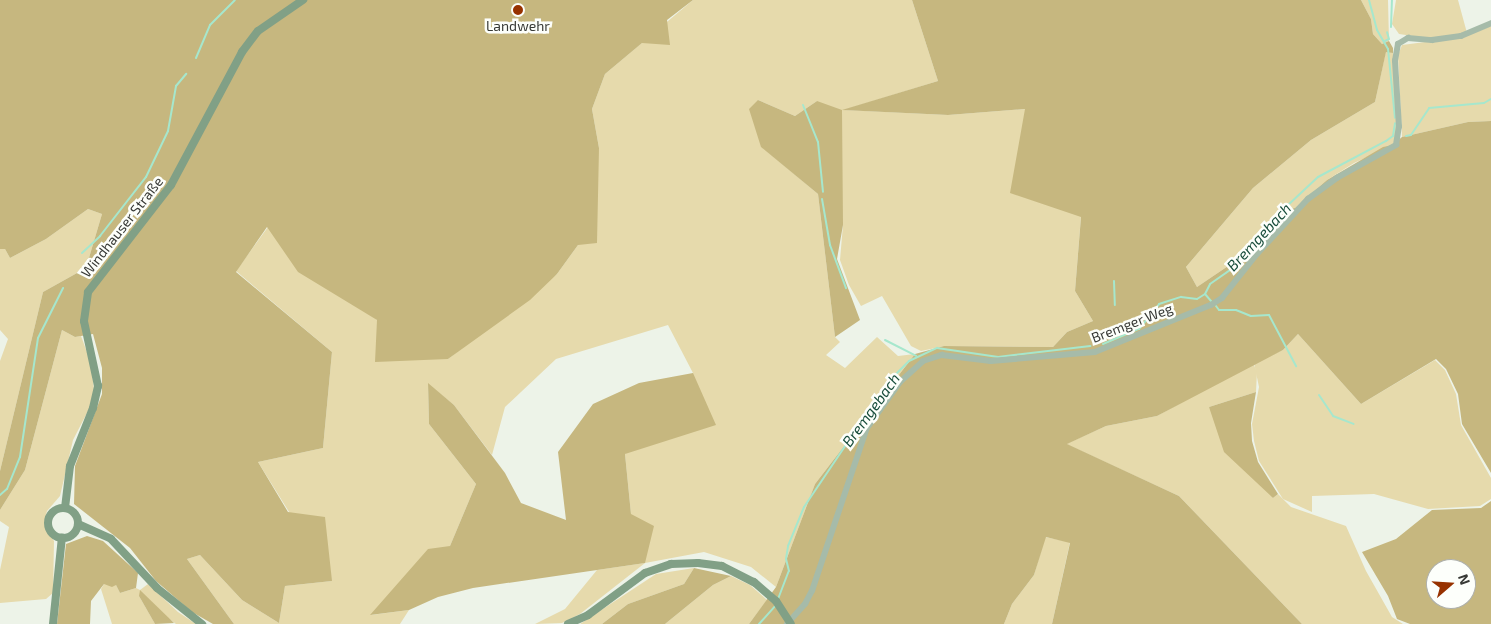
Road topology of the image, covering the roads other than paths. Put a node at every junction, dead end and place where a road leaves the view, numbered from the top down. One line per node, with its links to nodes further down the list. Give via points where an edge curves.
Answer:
1 (303, 0): 3 (main road, Windhauser Straße, via 258,32 242,52 171,185 88,292 84,321 98,386 93,408 70,466)
2 (1491, 23): 9 (street, Bremger Weg, via 1461,36 1432,40 1408,38 1398,44 1395,61 1399,127 1396,145 1336,178 1308,200 1257,254 1222,298 1211,305 1095,352 991,361 942,355 923,360 900,382 867,428 812,591)
3 (65, 508): 4 (main road, via 74,512); 5 (main road, via 52,513 49,522 52,533)
4 (78, 524): 5 (main road, via 73,534); 7 (main road, via 111,539 156,588)
5 (62, 538): 6 (main road)
6 (53, 624)
7 (202, 624)
8 (568, 624): 9 (main road, via 588,615 646,573 671,564 698,563 722,566 754,582 776,602)
9 (789, 624)

